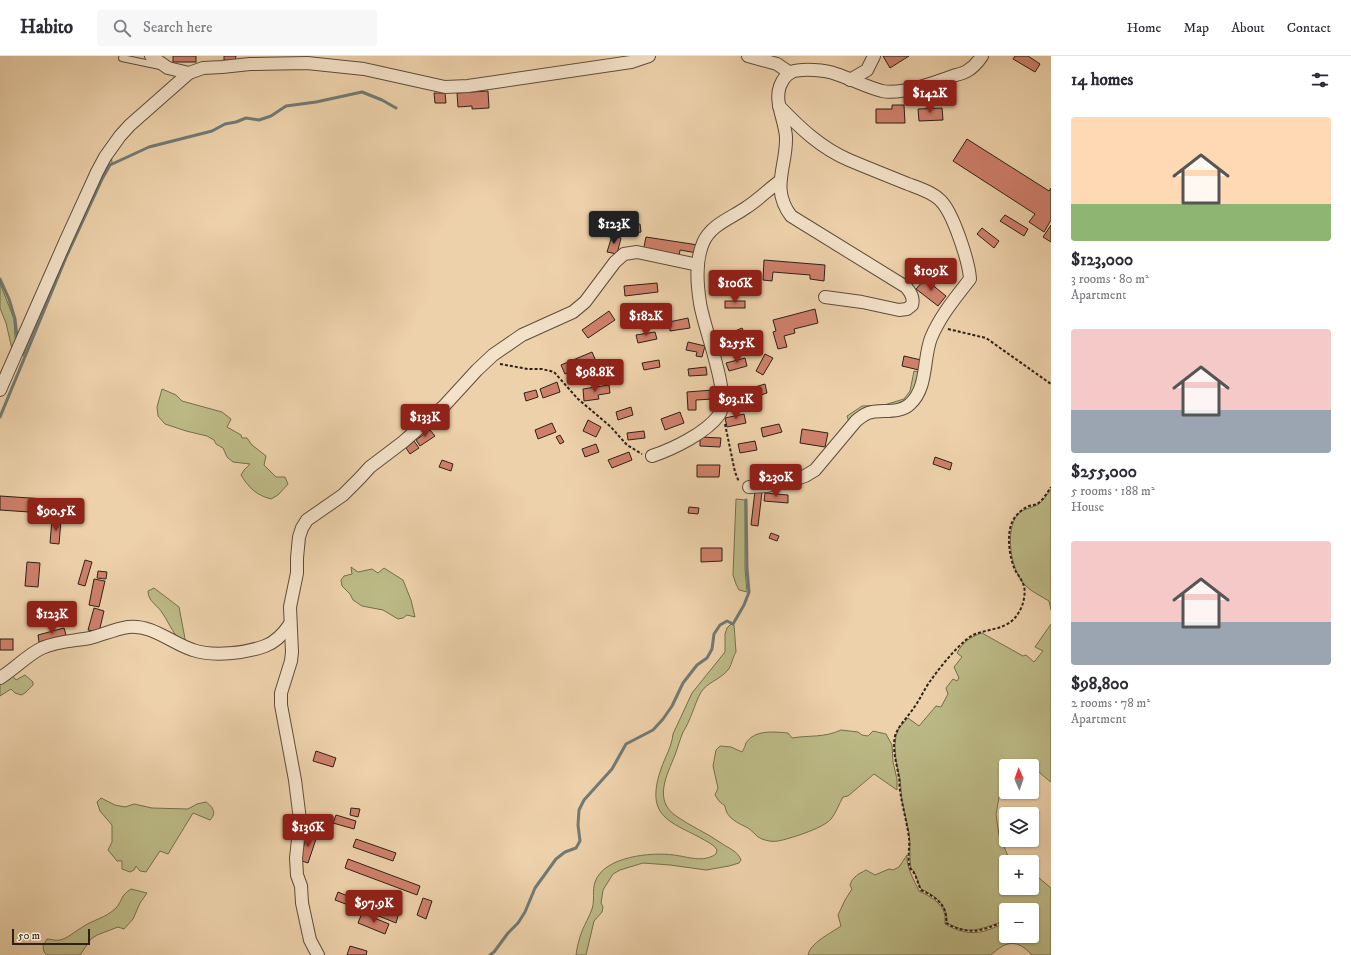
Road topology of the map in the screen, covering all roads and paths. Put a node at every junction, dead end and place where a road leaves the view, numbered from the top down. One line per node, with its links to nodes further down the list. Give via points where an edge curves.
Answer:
1 (151, 56): 7 (street)
2 (649, 56): 8 (street, via 631,62 468,86 445,87 364,69 307,63 222,66)
3 (748, 56): 9 (street, via 777,64)
4 (874, 56): 10 (street, via 870,67)
5 (982, 56): 10 (street, via 966,72 912,88 883,91)
6 (122, 58): 7 (lane)
7 (168, 68): 8 (street)
8 (189, 73): 18 (street, via 130,125 96,172)
9 (790, 73): 10 (street, via 798,70 827,72); 11 (street, via 780,86)
10 (850, 80)
11 (780, 106): 12 (street, via 786,137); 15 (street, via 812,138 827,149 925,191 941,201 952,219 970,279 950,304)
12 (780, 181): 13 (street, via 710,232 703,243); 14 (street, via 781,198 791,216 906,287 913,300 907,309 899,310)
13 (698, 265): 16 (street, via 637,252 624,254 585,302 573,312 522,336); 19 (street, via 700,305 722,394)
14 (825, 297)
15 (935, 329): 17 (path, via 948,329 986,338); 21 (street, via 930,339 921,386 910,404 903,408 863,415 815,470 805,476 767,486)
16 (493, 355): 20 (path, via 500,364 554,372 627,445 640,453); 23 (street, via 444,406 370,467 343,495 307,520 299,537)
17 (1051, 384)
18 (0, 390)
19 (720, 414): 20 (street, via 703,430 671,449); 21 (path, via 724,419 735,472 740,483)
20 (652, 456)
21 (749, 487)
22 (1051, 487): 25 (path, via 1043,499 1018,513 1011,527 1010,551 1025,592 1018,614 1007,625 970,637 960,645 930,681 899,727 894,745 899,790 910,843 910,868 921,890 938,901 947,915 946,923 956,929 983,930)
23 (290, 624): 24 (street, via 277,639 266,645 209,654 193,650 140,627 127,627 42,648); 26 (street, via 291,661 281,693 281,705 300,821 296,858 302,903 310,940)
24 (0, 678)
25 (999, 924)
26 (318, 955)

